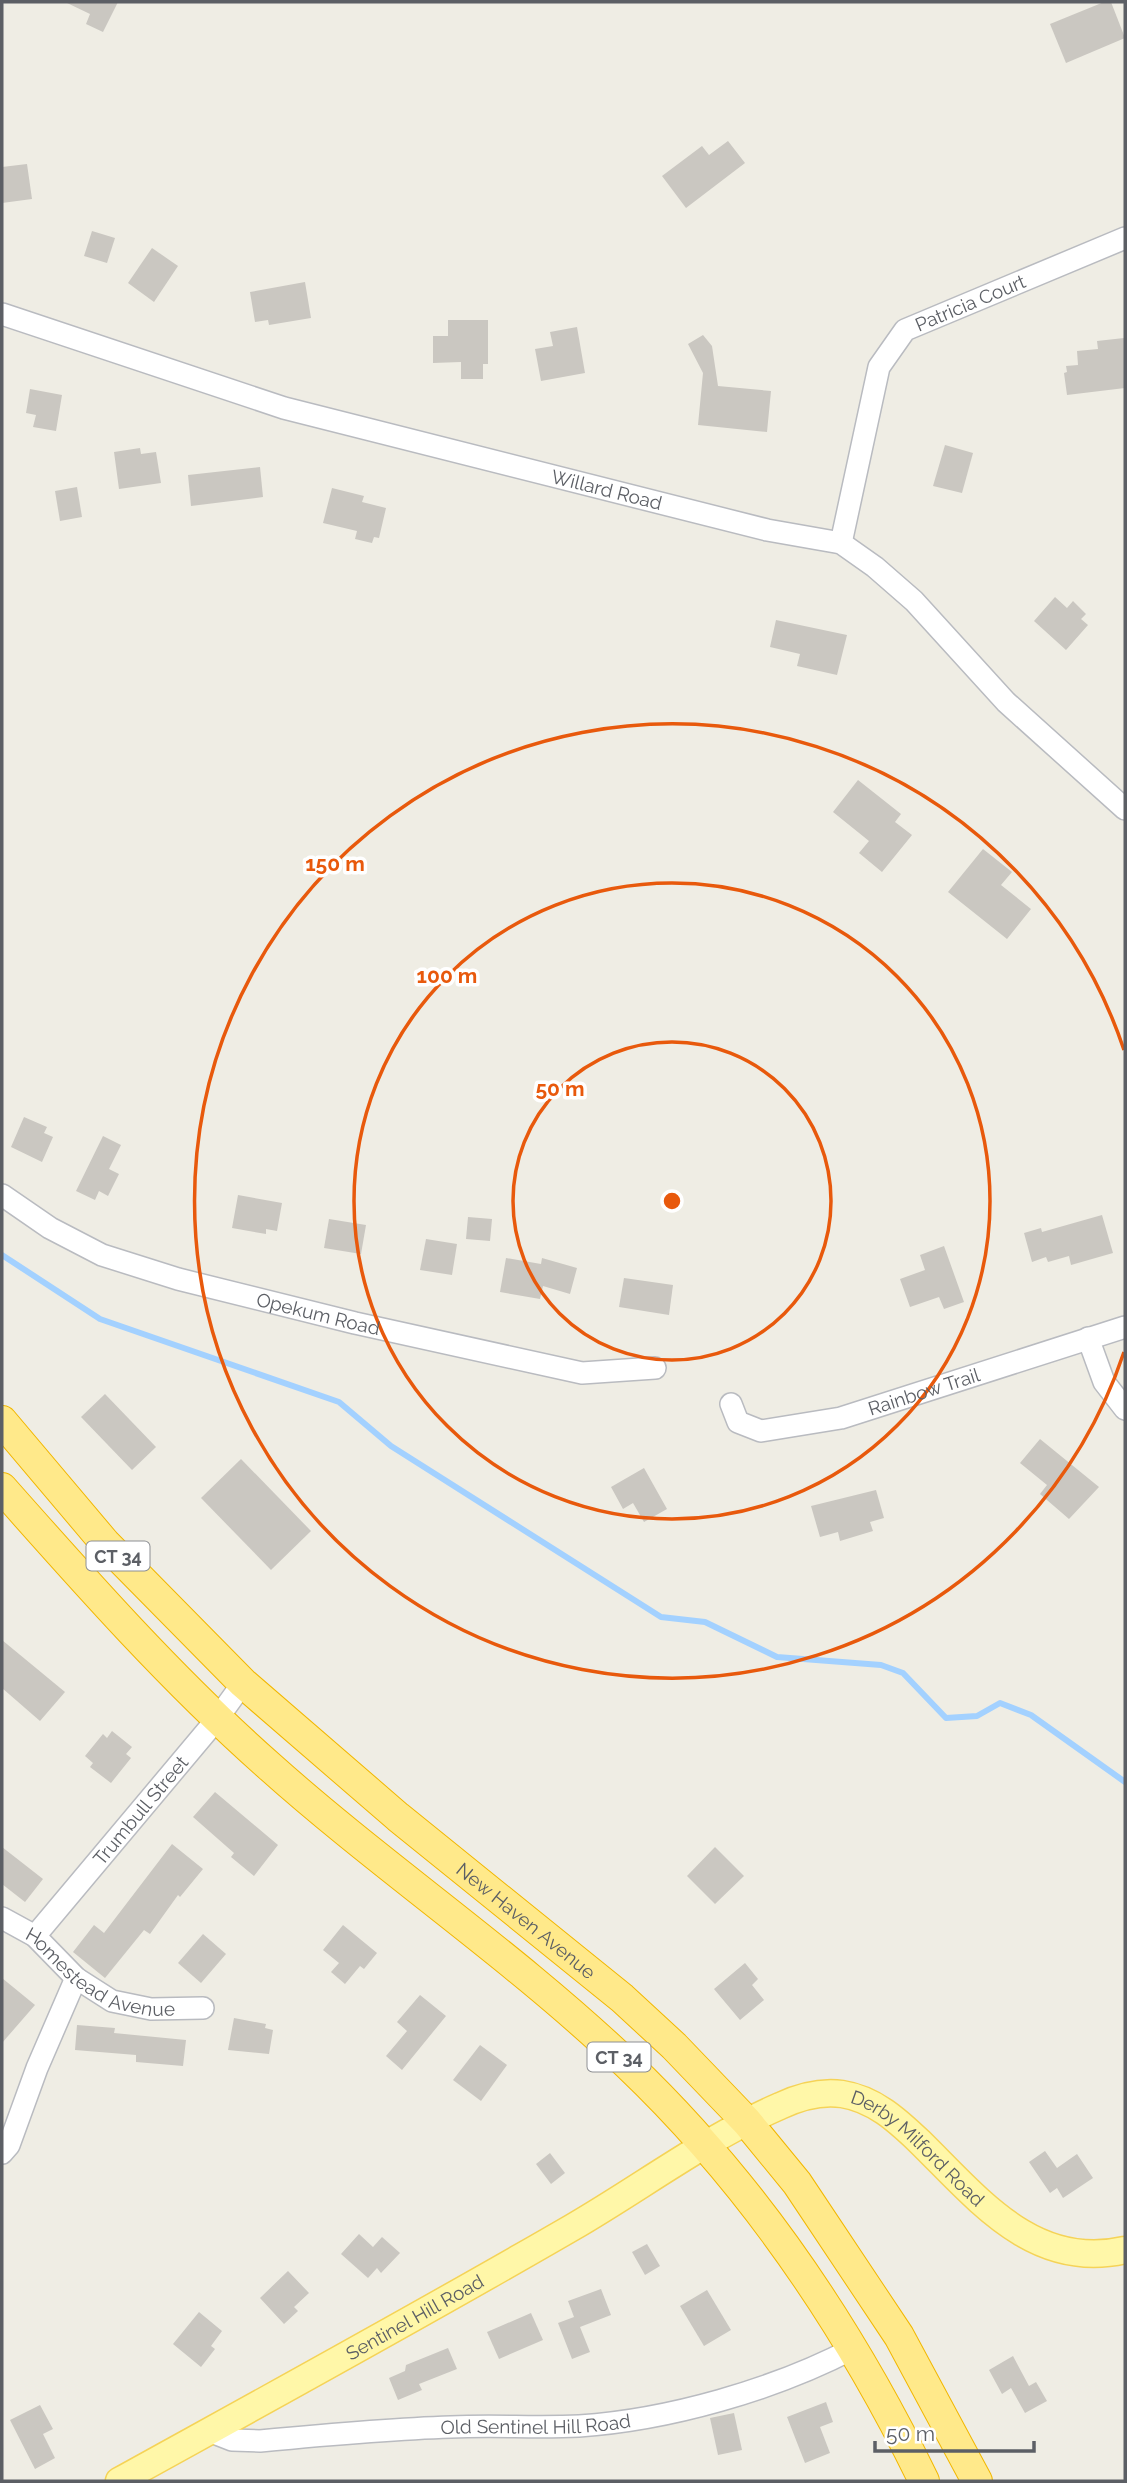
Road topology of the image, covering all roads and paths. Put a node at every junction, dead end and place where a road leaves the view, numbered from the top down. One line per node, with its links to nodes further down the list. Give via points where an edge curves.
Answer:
1 (1125, 238): 3 (street, Patricia Court, via 905,331 879,367)
2 (2, 314): 3 (street, Willard Road, via 284,408 767,530)
3 (841, 543): 4 (street, Willard Road, via 914,601 1006,702)
4 (1125, 809)
5 (2, 1195): 8 (street, Opekum Road, via 50,1228 102,1255 178,1279 582,1373)
6 (1125, 1327): 7 (street, Rainbow Trail)
7 (1088, 1338): 9 (street, Rainbow Trail, via 896,1403 805,1425 761,1431 738,1422); 10 (street, via 1104,1382)
8 (655, 1368)
9 (731, 1404)
10 (1125, 1409)
11 (2, 1421): 13 (highway, New Haven Avenue / CT 34, via 106,1543)
12 (2, 1488): 14 (highway, CT 34)
13 (243, 1683): 14 (street, Trumbull Street); 19 (highway, New Haven Avenue / CT 34, via 398,1817 622,1998)
14 (217, 1719): 16 (street, Trumbull Street); 20 (highway, CT 34, via 539,1985 629,2066)
15 (2, 1918): 16 (street, Homestead Avenue)
16 (35, 1936): 17 (street, Homestead Avenue)
17 (76, 1978): 18 (street, Homestead Avenue, via 112,2001 151,2009); 21 (street, via 15,2133)
18 (203, 2008)
19 (747, 2122): 20 (main road, Derby Milford Road); 22 (main road, Derby Milford Road, via 817,2093 857,2097 889,2114 1003,2221 1028,2237 1063,2252 1093,2255); 27 (highway, New Haven Avenue / CT 34, via 797,2183 899,2336)
20 (703, 2145): 23 (highway, CT 34, via 790,2250); 24 (main road, Sentinel Hill Road, via 572,2228)
21 (2, 2153)
22 (1125, 2250)
23 (854, 2348): 24 (street, Old Sentinel Hill Road, via 794,2375 712,2402 580,2426 452,2427 260,2441 232,2440); 26 (highway, CT 34)
24 (209, 2431): 25 (main road, Sentinel Hill Road)
25 (119, 2481)
26 (924, 2481)
27 (977, 2481)

